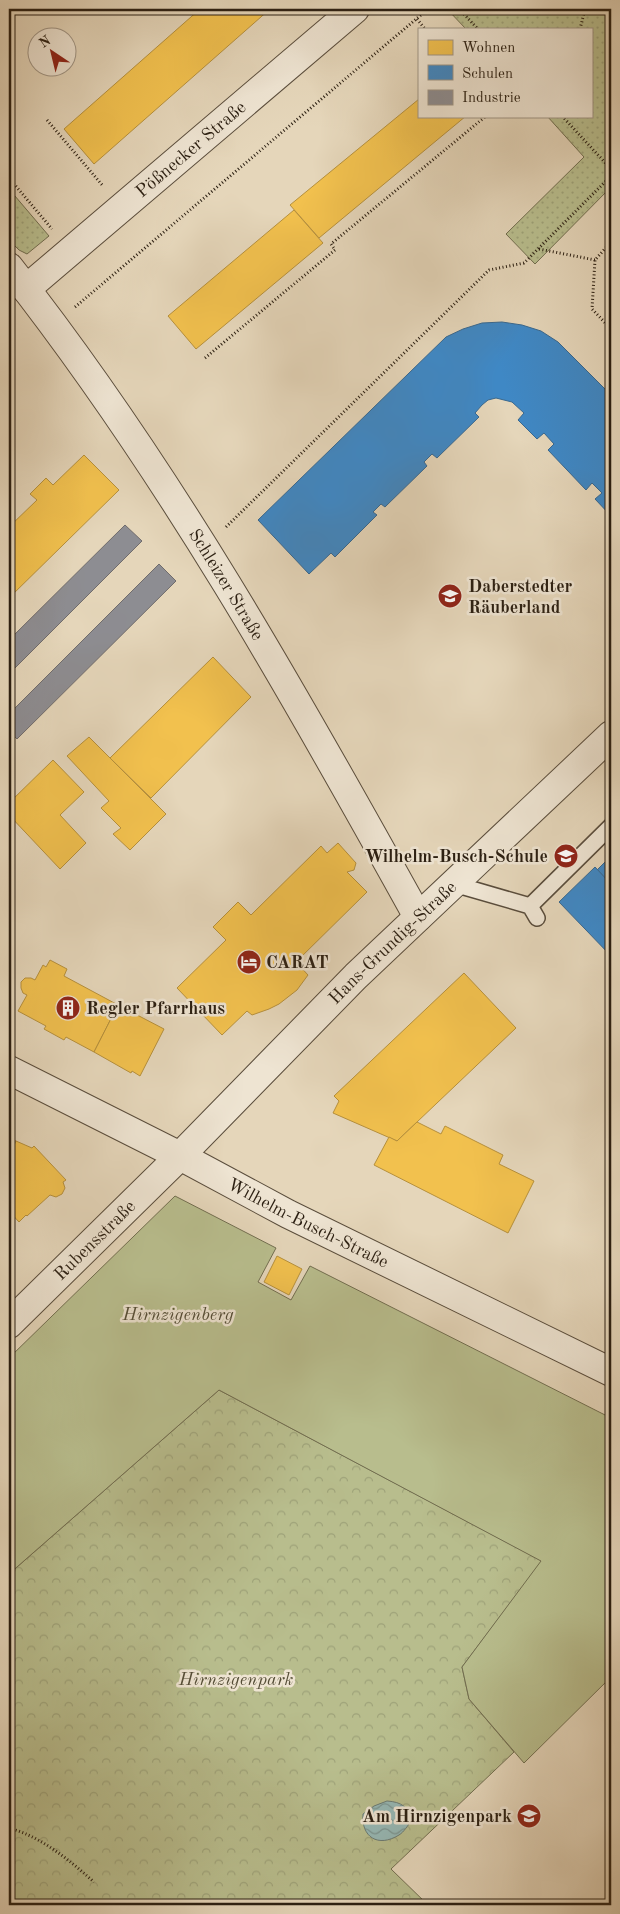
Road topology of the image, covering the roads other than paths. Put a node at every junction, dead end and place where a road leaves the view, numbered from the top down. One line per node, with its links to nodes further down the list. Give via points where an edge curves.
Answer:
1 (355, 9): 3 (street, Pößnecker Straße)
2 (9, 267): 3 (street, Schleizer Straße)
3 (26, 289): 7 (street, Schleizer Straße, via 103,392 204,548 291,690)
4 (611, 736): 6 (street, Hans-Grundig-Straße)
5 (611, 826): 6 (lane, via 534,912)
6 (454, 884): 7 (street, Hans-Grundig-Straße)
7 (418, 917): 9 (street, Hans-Grundig-Straße)
8 (9, 1070): 9 (street, Wilhelm-Busch-Straße)
9 (180, 1156): 10 (street, Rubensstraße); 11 (street, Wilhelm-Busch-Straße, via 288,1214)
10 (9, 1324)
11 (611, 1372)

